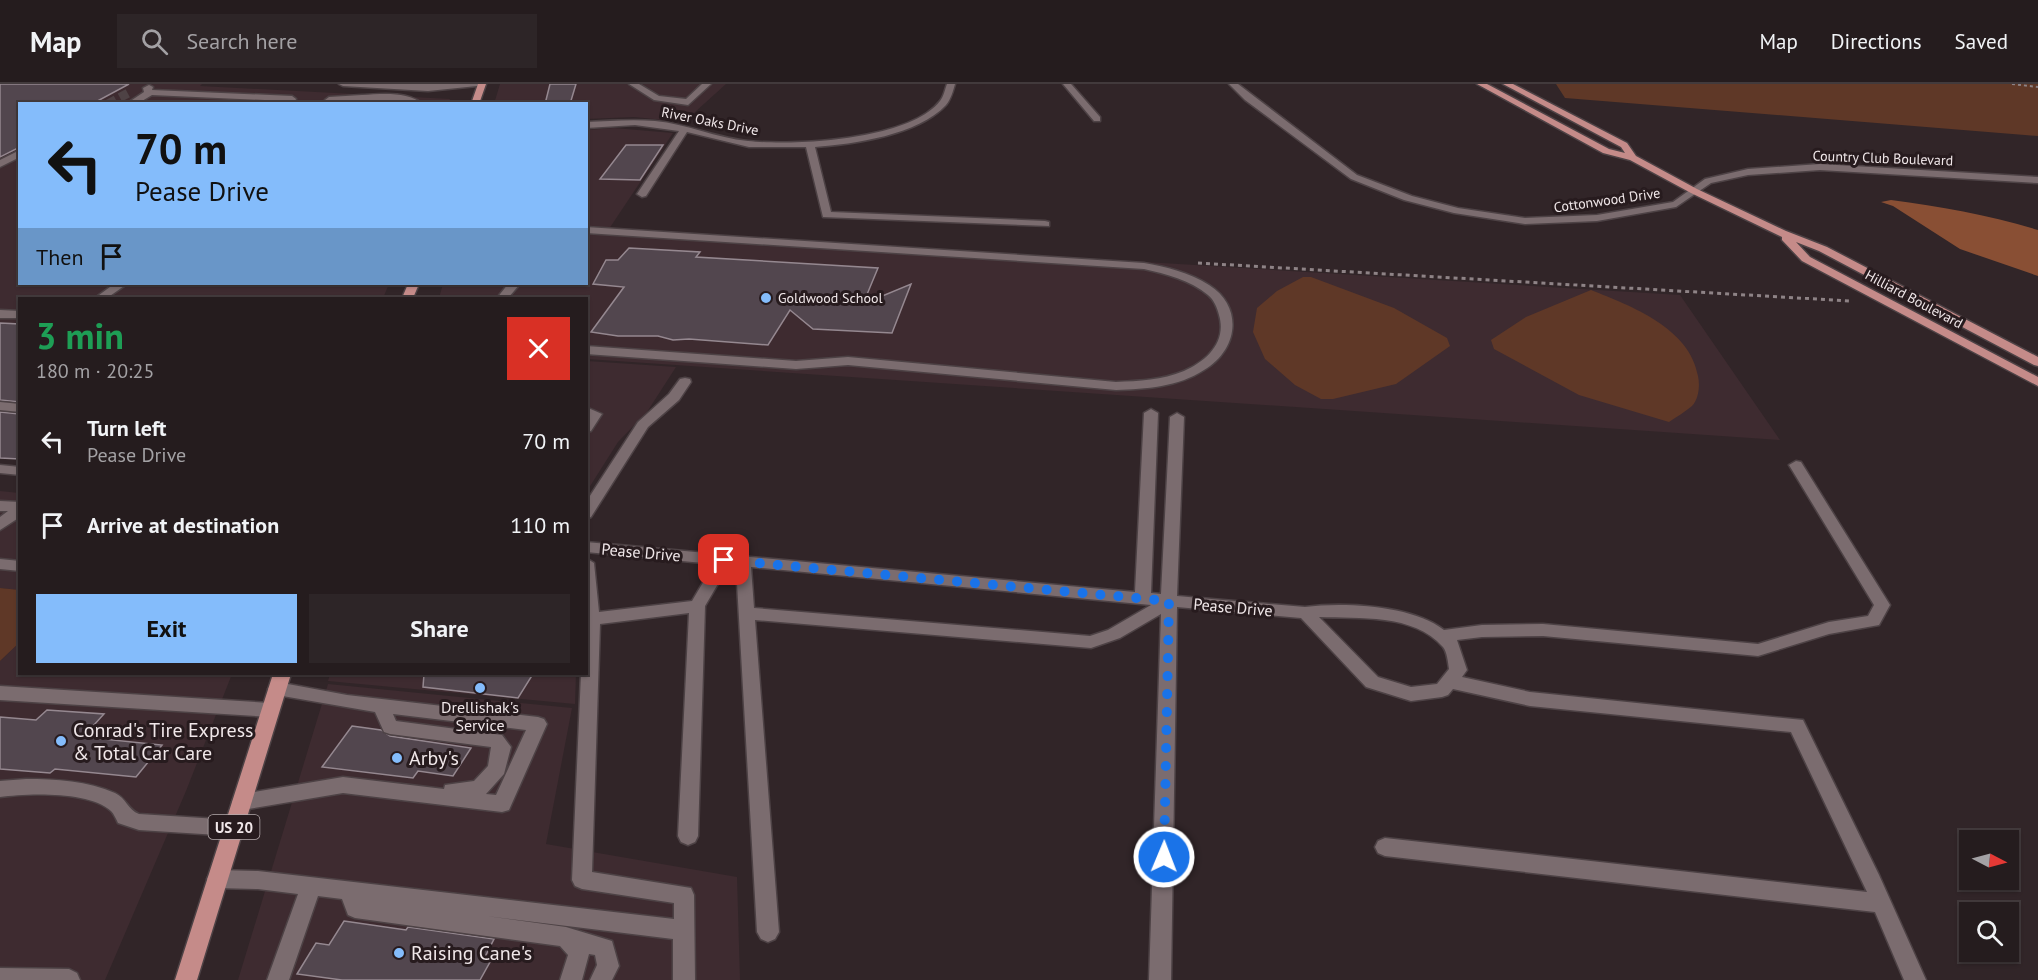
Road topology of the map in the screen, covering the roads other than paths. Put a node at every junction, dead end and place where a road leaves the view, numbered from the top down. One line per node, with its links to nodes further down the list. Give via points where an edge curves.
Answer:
1 (343, 84): 2 (street, via 428,88)
2 (477, 84)
3 (482, 84): 16 (main road)
4 (633, 84): 5 (street, via 657,98 688,102)
5 (707, 84)
6 (951, 84): 20 (street, River Oaks Drive, via 943,103 922,118 881,134)
7 (1067, 84): 17 (street)
8 (1233, 84): 25 (street, Cottonwood Drive, via 1354,177 1408,198 1458,211 1525,221 1574,220 1676,204)
9 (1481, 84): 22 (main road, Hilliard Boulevard, via 1606,151)
10 (1507, 84): 22 (main road, Hilliard Boulevard, via 1624,145)
11 (152, 88): 13 (street); 14 (street, via 292,99)
12 (329, 100): 15 (street, via 379,98)
13 (133, 102)
14 (290, 102)
15 (415, 102)
16 (476, 102)
17 (1097, 119)
18 (588, 125): 19 (street, River Oaks Drive, via 638,123)
19 (685, 129): 20 (street, River Oaks Drive, via 748,144); 26 (street)
20 (810, 144): 27 (street, via 827,215)
21 (18, 154): 23 (street)
22 (1633, 158): 25 (main road, Hilliard Boulevard)
23 (0, 164)
24 (2038, 180): 25 (street, Country Club Boulevard, via 1820,167 1748,172 1708,181)
25 (1695, 191): 29 (main road, Hilliard Boulevard)
26 (642, 194)
27 (1045, 224)
28 (588, 230): 36 (street, via 1144,266 1181,276 1215,295 1228,325 1225,344 1214,359 1181,377 1155,384 1116,386 848,361 796,365)
29 (1782, 233): 37 (main road, Hilliard Boulevard, via 1823,249); 39 (main road, Hilliard Boulevard, via 1806,259)
30 (120, 285): 32 (street)
31 (513, 285): 33 (street)
32 (102, 297)
33 (503, 297)
34 (0, 314): 35 (street)
35 (18, 315)
36 (588, 350)
37 (2038, 362)
38 (685, 382): 50 (street, via 643,425)
39 (2038, 382)
40 (0, 406): 41 (street)
41 (18, 408)
42 (1151, 413): 57 (street)
43 (1177, 417): 59 (street)
44 (1796, 465): 64 (street, via 1882,605 1873,621 1829,628 1758,650 1543,630)
45 (0, 469): 46 (street)
46 (18, 471)
47 (0, 506): 48 (street)
48 (18, 508)
49 (18, 510): 51 (street)
50 (588, 511)
51 (0, 525)
52 (588, 547): 53 (street, Pease Drive)
53 (724, 560): 54 (street, Pease Drive); 60 (street)
54 (743, 562): 57 (street, Pease Drive); 61 (street)
55 (0, 564): 56 (street)
56 (18, 566)
57 (1143, 598): 59 (street, Pease Drive)
58 (588, 600): 63 (street)
59 (1169, 601): 61 (street, via 1114,634 1091,642); 62 (street, Pease Drive); 92 (street)
60 (697, 606): 63 (street); 76 (street)
61 (747, 613): 83 (street)
62 (1305, 613): 64 (street, Pease Drive, via 1398,615); 68 (street, via 1372,682 1411,694 1442,690)
63 (589, 619): 65 (street)
64 (1441, 636): 68 (street, via 1452,645 1458,669)
65 (588, 656)
66 (587, 675): 82 (street, via 582,880 684,895)
67 (280, 681): 70 (street); 71 (main road, US 20)
68 (1449, 681): 81 (street, via 1530,699 1797,725)
69 (0, 693): 71 (street)
70 (381, 706): 73 (street, via 390,727 496,740 502,747 497,769 479,789 459,792 408,785); 73 (street, via 538,724 502,804)
71 (270, 710): 74 (main road, US 20)
72 (0, 789): 75 (street, via 19,786 91,794 119,806 125,818 139,822)
73 (390, 791): 74 (street, via 343,785)
74 (242, 802): 75 (main road, US 20)
75 (234, 828): 78 (main road, US 20)
76 (688, 836)
77 (1385, 846): 81 (street)
78 (217, 879): 79 (street); 87 (main road, US 20)
79 (311, 886): 80 (street); 88 (street)
80 (350, 891): 82 (street); 84 (street, via 355,908)
81 (1882, 903): 93 (street)
82 (684, 930): 91 (street)
83 (768, 932)
84 (566, 937): 89 (street, via 579,953); 90 (street, via 604,948 608,966)
85 (0, 979): 86 (street)
86 (69, 980)
87 (186, 980)
88 (278, 980)
89 (571, 980)
90 (602, 980)
91 (684, 980)
92 (1160, 980)
93 (1915, 980)

